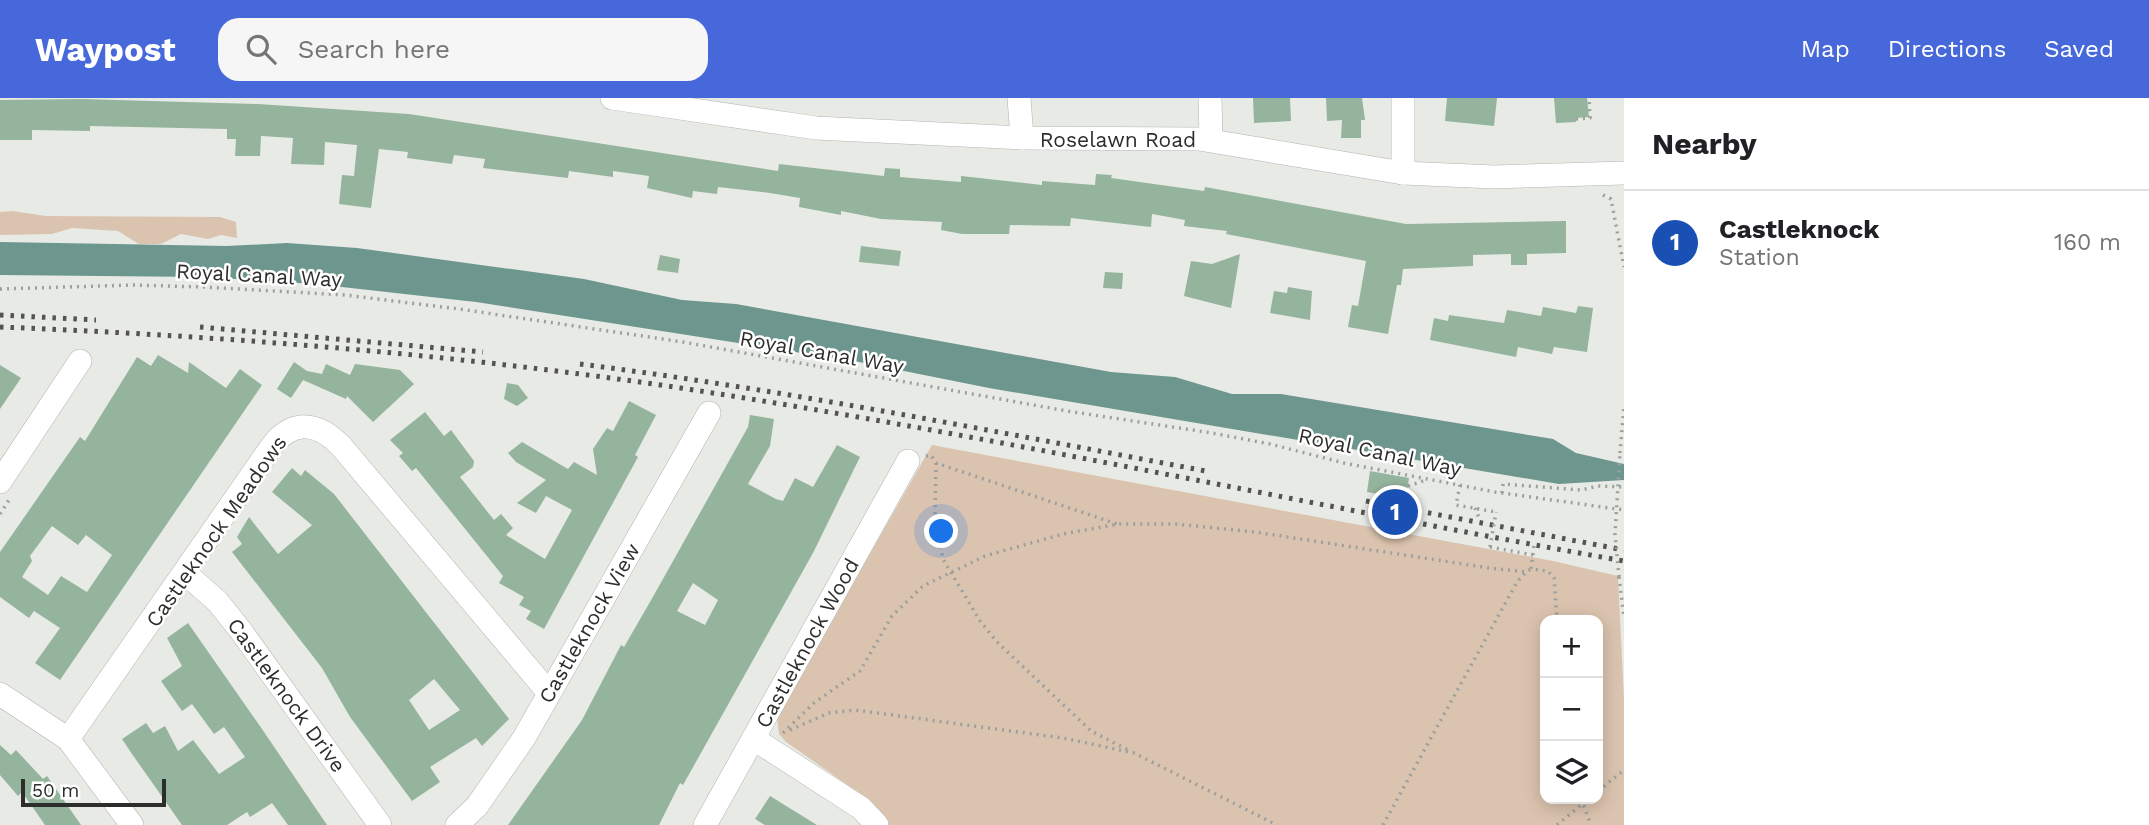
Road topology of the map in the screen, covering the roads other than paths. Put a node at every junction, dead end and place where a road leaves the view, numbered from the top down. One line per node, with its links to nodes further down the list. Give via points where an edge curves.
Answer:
1 (612, 98): 5 (street, Roselawn Road, via 816,128)
2 (1019, 98): 5 (street)
3 (1210, 98): 6 (street)
4 (1403, 98): 7 (street)
5 (1021, 138): 6 (street, Roselawn Road)
6 (1211, 140): 7 (street, Roselawn Road)
7 (1403, 173): 8 (street, Roselawn Road, via 1494,177)
8 (1624, 173)
9 (80, 361): 12 (street)
10 (709, 413): 14 (street, Castleknock View)
11 (908, 461): 17 (street, Castleknock Wood)
12 (0, 482)
13 (185, 573): 14 (street, Castleknock Meadows, via 277,440 291,428 308,427 334,439 376,485); 16 (street, Castleknock Meadows); 19 (street, Castleknock Drive, via 217,601 241,631)
14 (549, 693): 20 (street, Castleknock View, via 496,780)
15 (0, 694): 16 (street)
16 (68, 739): 18 (street)
17 (770, 740): 21 (street, Castleknock Wood); 22 (street)
18 (132, 825)
19 (380, 825)
20 (457, 825)
21 (705, 825)
22 (877, 825)

